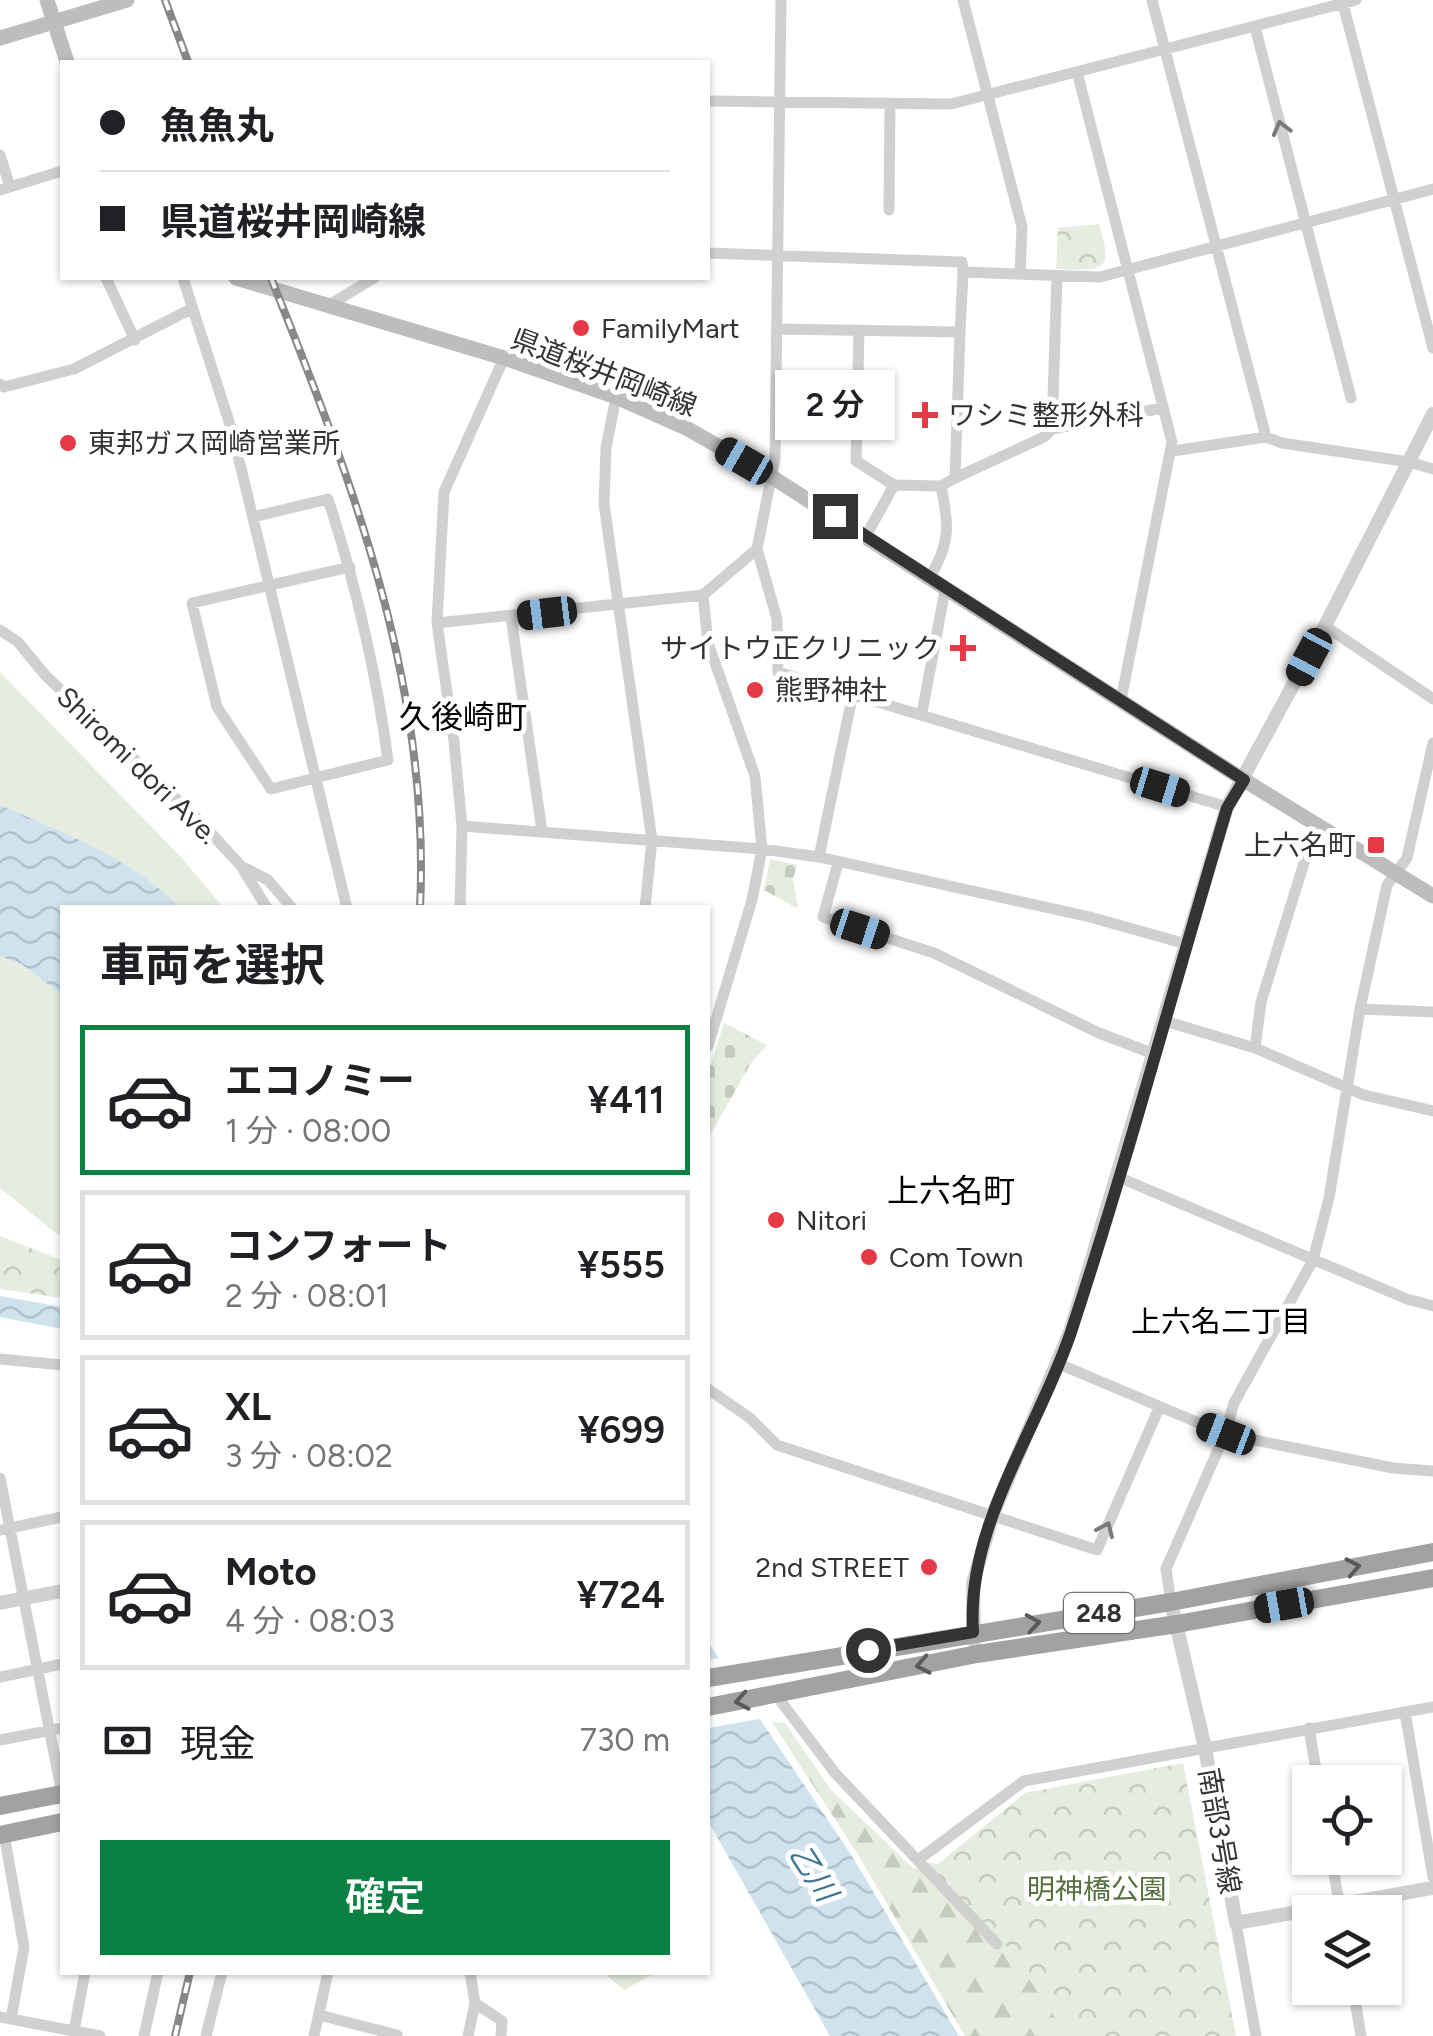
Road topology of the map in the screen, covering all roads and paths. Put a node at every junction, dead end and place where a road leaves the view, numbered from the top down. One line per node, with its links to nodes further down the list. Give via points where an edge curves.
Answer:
1 (47, 0): 7 (main road)
2 (127, 0): 7 (main road)
3 (781, 0): 15 (street)
4 (962, 0): 13 (street)
5 (1152, 0): 10 (street)
6 (1347, 1): 8 (street); 21 (street)
7 (54, 22): 9 (main road); 11 (main road)
8 (1255, 27): 10 (street); 23 (street, one-way to 8)
9 (0, 38)
10 (1164, 49): 12 (street); 24 (street)
11 (66, 60)
12 (1077, 72): 13 (street); 27 (street)
13 (988, 95): 16 (street, via 951,104); 29 (street, via 1022,227)
14 (710, 101): 15 (street)
15 (779, 101): 16 (street); 26 (street)
16 (890, 105): 22 (street)
17 (0, 155): 19 (street)
18 (60, 176): 19 (street)
19 (5, 188)
20 (1433, 189): 21 (street)
21 (1394, 199): 23 (street); 41 (street)
22 (889, 210)
23 (1305, 223): 24 (street); 45 (street)
24 (1215, 246): 27 (street); 49 (street)
25 (710, 253): 26 (street)
26 (779, 255): 28 (street, via 962,262); 37 (street)
27 (1126, 270): 30 (street); 46 (street)
28 (963, 272): 29 (street); 39 (street)
29 (1020, 274): 30 (street)
30 (1057, 276): 48 (street)
31 (107, 280): 40 (street)
32 (183, 280): 36 (street)
33 (243, 280): 35 (main road, 県道桜井岡崎線)
34 (371, 280): 35 (street)
35 (329, 306): 42 (main road, 県道桜井岡崎線)
36 (192, 309): 40 (street); 57 (street)
37 (778, 329): 38 (street); 53 (street)
38 (859, 331): 39 (street); 55 (street, via 856,461)
39 (960, 332): 54 (street)
40 (135, 340): 43 (street, via 74,369)
41 (1433, 348)
42 (504, 358): 44 (main road, 県道桜井岡崎線); 67 (street, via 444,492)
43 (0, 384)
44 (616, 397): 53 (main road, 県道桜井岡崎線); 65 (street, via 604,504)
45 (1351, 398)
46 (1164, 408): 48 (street); 50 (street)
47 (1433, 414): 51 (street)
48 (1052, 429): 54 (street)
49 (1266, 438): 50 (street); 51 (street)
50 (1173, 450): 72 (street)
51 (1409, 462): 52 (street); 68 (street)
52 (1433, 469)
53 (772, 477): 58 (main road, 県道桜井岡崎線); 59 (street)
54 (955, 478): 56 (street)
55 (894, 485): 56 (street); 58 (street)
56 (941, 486): 61 (street, via 947,538)
57 (253, 517): 60 (street, via 328,499); 62 (street)
58 (866, 536): 61 (main road, 県道桜井岡崎線)
59 (757, 549): 64 (street); 70 (street, via 777,618 778,672)
60 (350, 567): 62 (street); 75 (street, via 388,760)
61 (929, 578): 63 (main road, 県道桜井岡崎線)
62 (270, 585): 75 (street); 75 (street, via 192,603 216,707 271,788)
63 (946, 590): 72 (main road, 県道桜井岡崎線); 73 (street)
64 (703, 595): 65 (street); 82 (street, via 708,644 756,776)
65 (619, 604): 66 (street); 81 (street)
66 (511, 617): 67 (street); 80 (street)
67 (437, 624): 79 (street)
68 (1326, 626): 71 (street); 76 (street)
69 (0, 630): 85 (street, Shiromi dori Ave.)
70 (853, 694): 73 (street); 83 (street)
71 (1433, 699)
72 (1121, 700): 76 (main road, 県道桜井岡崎線)
73 (922, 713): 77 (street)
74 (1433, 743): 86 (street)
75 (316, 778): 90 (street)
76 (1244, 780): 77 (street); 78 (main road, 県道桜井岡崎線)
77 (1227, 808): 93 (street)
78 (1316, 824): 86 (main road, 県道桜井岡崎線); 98 (street, via 1261,1002)
79 (462, 826): 80 (street); 91 (street)
80 (542, 831): 81 (street)
81 (652, 840): 82 (street); 92 (street)
82 (762, 849): 83 (street); 97 (street)
83 (820, 857): 84 (street)
84 (838, 863): 93 (street); 99 (street, via 823,917 934,953)
85 (241, 866): 88 (street, Shiromi dori Ave.); 89 (street, via 268,880)
86 (1397, 875): 87 (main road, 県道桜井岡崎線); 94 (street, via 1387,885)
87 (1433, 896)
88 (265, 905)
89 (289, 905)
90 (346, 905)
91 (460, 905)
92 (645, 905)
93 (1186, 944): 96 (street)
94 (1360, 1009): 95 (street); 100 (street)
95 (1433, 1012)
96 (1164, 1021): 98 (street); 99 (street)
97 (710, 1028)
98 (1255, 1048): 100 (street)
99 (1154, 1054): 102 (street)
100 (1346, 1088): 101 (street); 103 (street)
101 (1433, 1111)
102 (1118, 1177): 103 (street); 106 (street)
103 (1313, 1260): 104 (street); 110 (street, via 1234,1403)
104 (1433, 1306)
105 (0, 1359): 107 (street)
106 (1059, 1364): 109 (street); 113 (street)
107 (60, 1365)
108 (710, 1390): 113 (street, via 776,1445)
109 (1159, 1408): 110 (street); 113 (street, one-way to 109, via 1097,1550)
110 (1226, 1434): 111 (street); 120 (street, via 1166,1568)
111 (1433, 1470)
112 (0, 1478): 115 (street)
113 (993, 1514): 123 (street, via 973,1582)
114 (60, 1517): 115 (street)
115 (5, 1529): 119 (street)
116 (1433, 1552): 120 (highway, 248, one-way to 116)
117 (1433, 1578): 122 (highway, 248)
118 (60, 1591): 119 (street)
119 (24, 1598): 121 (street); 126 (street)
120 (1171, 1602): 122 (street, 南部3号線); 123 (highway, 248, one-way to 120)
121 (0, 1603)
122 (1177, 1624): 124 (highway, 248); 136 (street, 南部3号線)
123 (973, 1632): 124 (street); 128 (highway, 248)
124 (977, 1654): 129 (highway, 248, one-way to 129)
125 (60, 1664): 126 (street)
126 (38, 1669): 127 (street); 134 (street)
127 (0, 1677)
128 (710, 1678)
129 (776, 1695): 130 (highway, 248, one-way to 130); 143 (street, via 835,1773)
130 (710, 1707)
131 (1433, 1707): 132 (street)
132 (1405, 1712): 133 (street); 144 (street)
133 (1309, 1728): 136 (street); 137 (street)
134 (56, 1730): 135 (street); 138 (street)
135 (0, 1740)
136 (1205, 1748): 143 (street, via 1024,1781); 148 (street, 南部3号線)
137 (1315, 1765)
138 (60, 1773)
139 (60, 1794): 140 (highway)
140 (0, 1806)
141 (60, 1822): 142 (highway)
142 (2, 1834): 158 (street, via 24,1947)
143 (918, 1860): 149 (street)
144 (1433, 1877)
145 (1433, 1888): 146 (street, 南部3号線)
146 (1400, 1895)
147 (1292, 1914): 148 (street, 南部3号線)
148 (1236, 1922): 167 (street)
149 (997, 1944)
150 (85, 1975): 159 (street)
151 (157, 1975): 162 (street)
152 (221, 1975): 163 (street)
153 (327, 1975): 157 (street)
154 (470, 1975): 155 (street)
155 (475, 2002): 165 (street); 166 (street, via 502,2021)
156 (1356, 2005): 168 (street)
157 (319, 2016): 160 (street); 164 (street)
158 (6, 2018): 159 (street)
159 (74, 2031): 161 (street)
160 (397, 2035)
161 (100, 2036)
162 (144, 2036)
163 (206, 2036)
164 (314, 2036)
165 (468, 2036)
166 (501, 2036)
167 (1256, 2036)
168 (1362, 2036)

